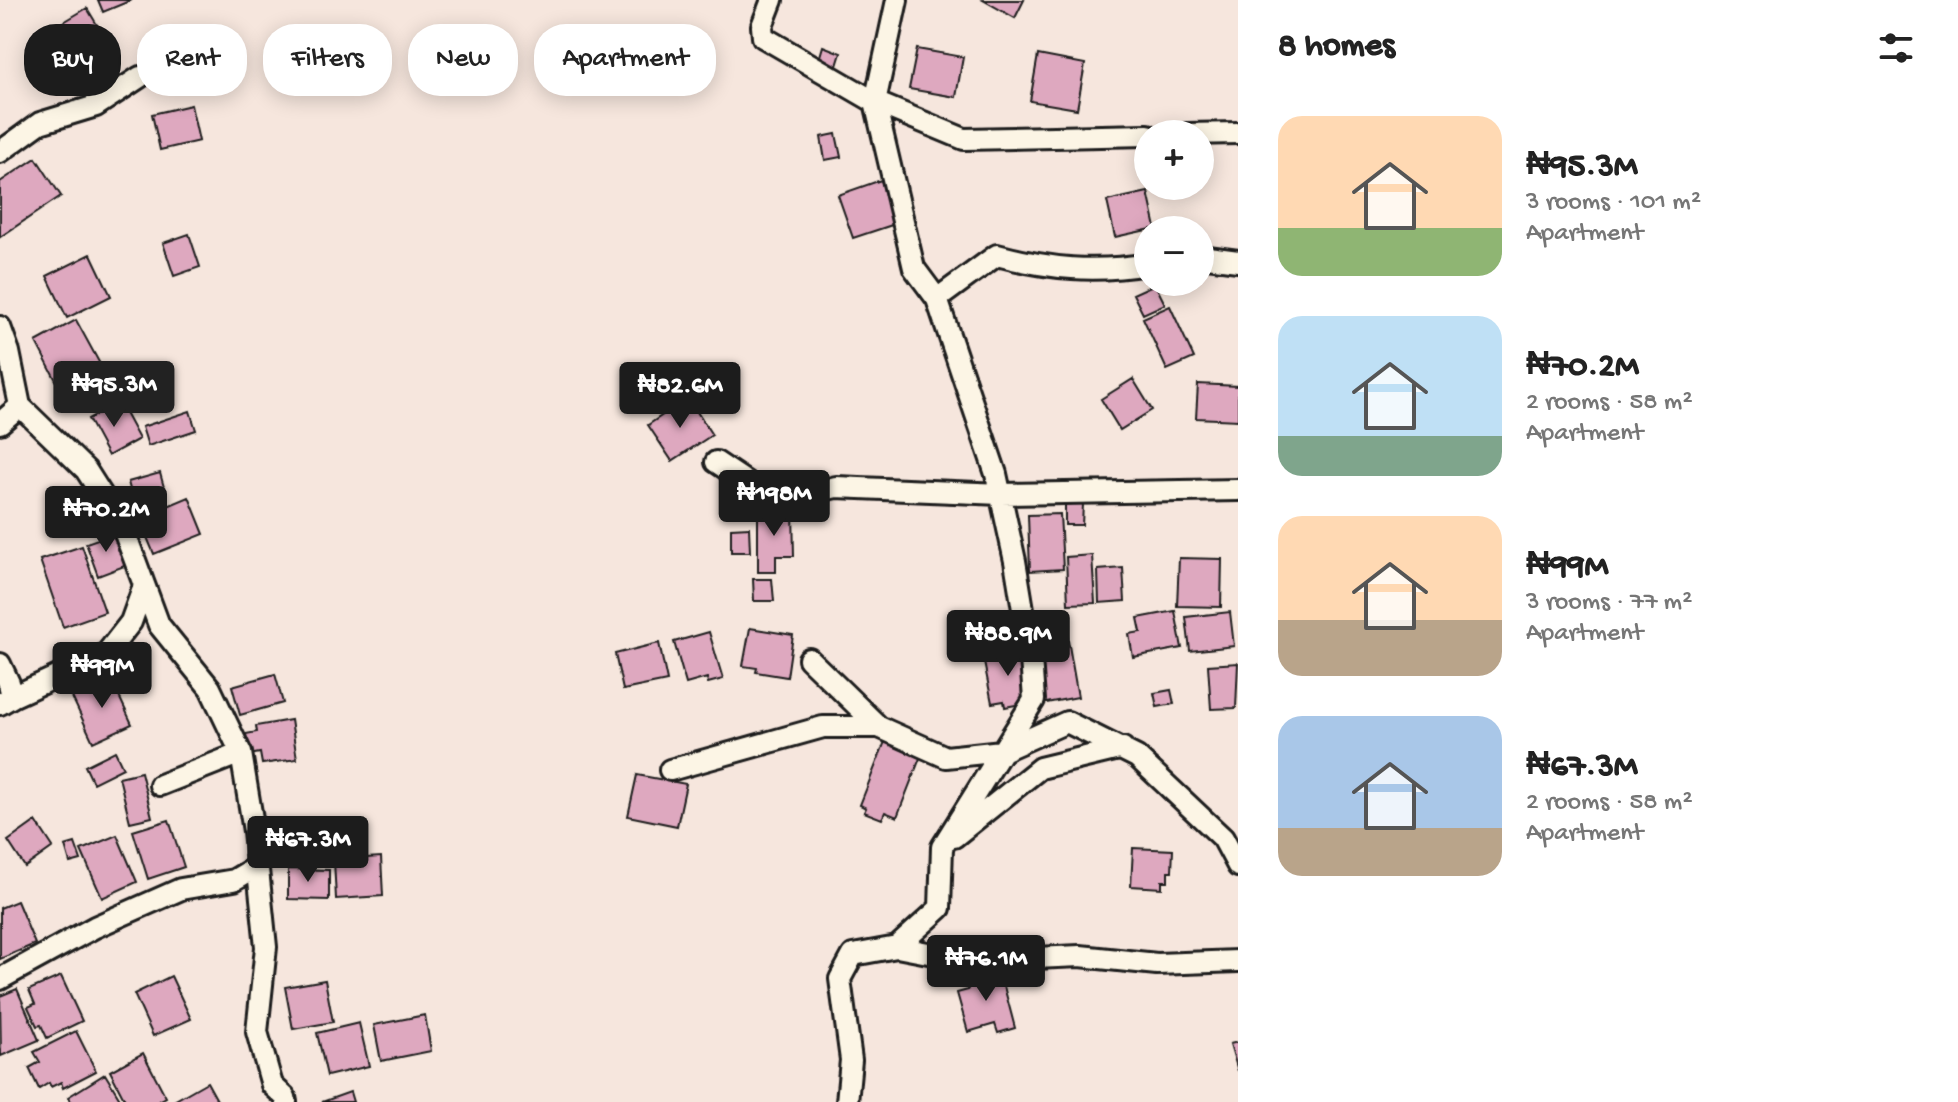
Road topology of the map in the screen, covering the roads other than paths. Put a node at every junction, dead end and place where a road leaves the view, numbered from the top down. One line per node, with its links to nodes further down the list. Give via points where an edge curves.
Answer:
1 (772, 0): 4 (street, via 763,37)
2 (897, 0): 4 (street)
3 (137, 79): 8 (street, via 96,106 40,123)
4 (875, 102): 7 (street, via 964,139); 12 (street, via 914,268)
5 (1214, 133): 6 (street)
6 (1238, 133)
7 (1134, 135)
8 (0, 152)
9 (1214, 258): 10 (street)
10 (1238, 261)
11 (1134, 265): 12 (street, via 1038,266 997,255)
12 (937, 299): 18 (street)
13 (0, 327): 14 (street)
14 (20, 406): 15 (street); 19 (street, via 86,470 123,528)
15 (0, 423)
16 (716, 462): 18 (street, via 776,502 836,487)
17 (1238, 490): 18 (street)
18 (1001, 494): 25 (street, via 1034,700)
19 (144, 586): 22 (street, via 131,622 106,654); 26 (street, via 159,625 210,688)
20 (809, 659): 23 (street)
21 (0, 664): 22 (street, via 9,683)
22 (6, 700)
23 (879, 727): 25 (street, via 946,757); 27 (street, via 823,727)
24 (1123, 748): 25 (street, via 1067,722); 29 (street, via 1040,768); 30 (street, via 1223,838)
25 (1002, 751): 29 (street)
26 (241, 753): 28 (street); 31 (street)
27 (670, 770)
28 (160, 785)
29 (942, 847): 32 (street, via 940,908)
30 (1238, 866)
31 (256, 867): 34 (street, via 234,880 181,889 95,927); 35 (street, via 266,947 257,1032 272,1085)
32 (897, 947): 33 (street, via 970,961 1080,956 1157,964); 36 (street, via 853,955 840,979 851,1060)
33 (1238, 961)
34 (0, 979)
35 (286, 1102)
36 (847, 1102)

